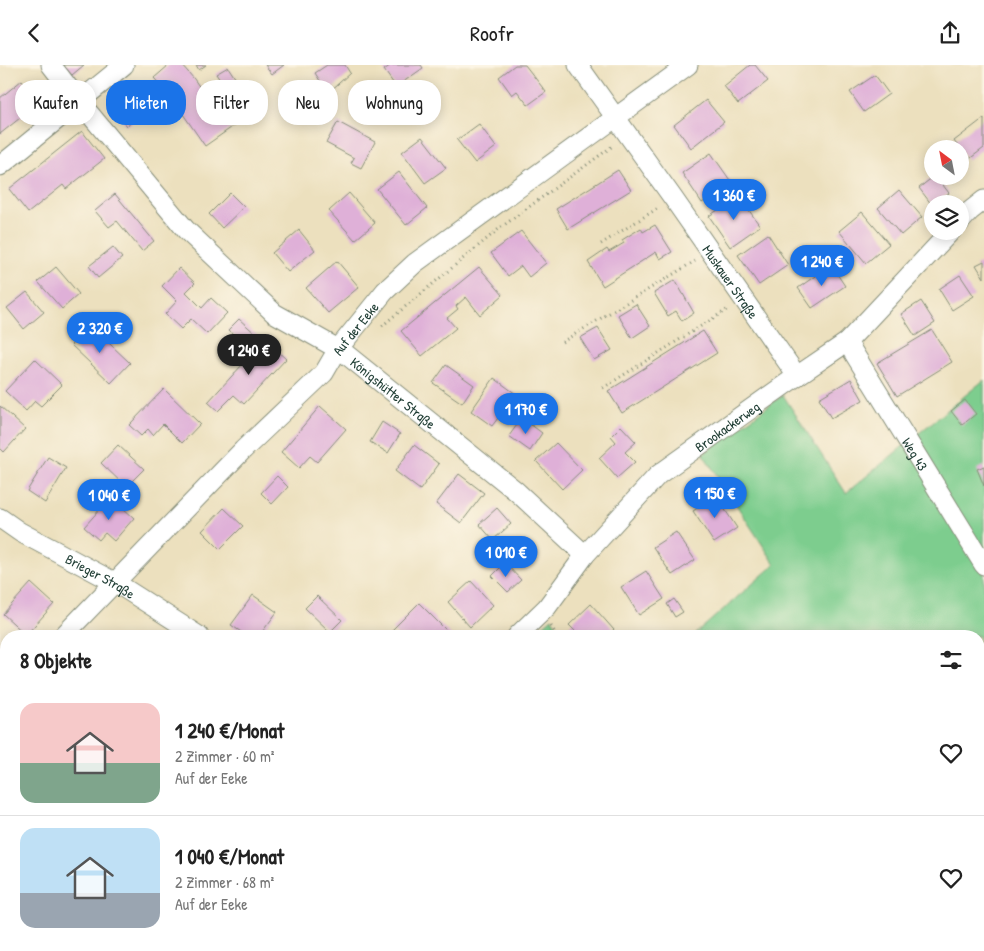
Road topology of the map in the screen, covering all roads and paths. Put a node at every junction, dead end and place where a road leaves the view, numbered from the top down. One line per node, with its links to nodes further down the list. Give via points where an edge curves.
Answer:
1 (51, 65): 5 (street, Königshütter Straße)
2 (124, 65): 6 (street)
3 (578, 65): 7 (street, Muskauer Straße)
4 (688, 65): 7 (street, Auf der Eeke)
5 (63, 80)
6 (96, 87)
7 (616, 117): 10 (street, Muskauer Straße); 22 (street, Auf der Eeke, via 415,263 385,291)
8 (96, 121): 22 (street, Königshütter Straße, via 186,230 274,313)
9 (50, 125): 11 (street)
10 (629, 135): 12 (street, Muskauer Straße); 19 (path, via 500,228)
11 (0, 166)
12 (673, 198): 16 (path); 17 (street, Muskauer Straße)
13 (984, 200): 14 (street)
14 (969, 212)
15 (943, 240): 20 (street, Brookackerweg)
16 (600, 244)
17 (710, 251): 18 (street, Muskauer Straße); 21 (path)
18 (743, 299): 23 (street, Muskauer Straße); 24 (path)
19 (376, 331)
20 (847, 342): 23 (street, Brookackerweg); 27 (street, Weg 43)
21 (562, 343)
22 (338, 349): 26 (street, Königshütter Straße, via 516,491); 28 (street, Auf der Eeke, via 324,373 243,450)
23 (797, 375): 26 (street, Brookackerweg, via 658,475)
24 (603, 388)
25 (0, 519): 28 (street, Brieger Straße)
26 (585, 555): 31 (street, Brookackerweg, via 547,607)
27 (984, 565)
28 (116, 583): 29 (street, Auf der Eeke); 30 (street, Brieger Straße)
29 (70, 630)
30 (189, 630)
31 (523, 630)

